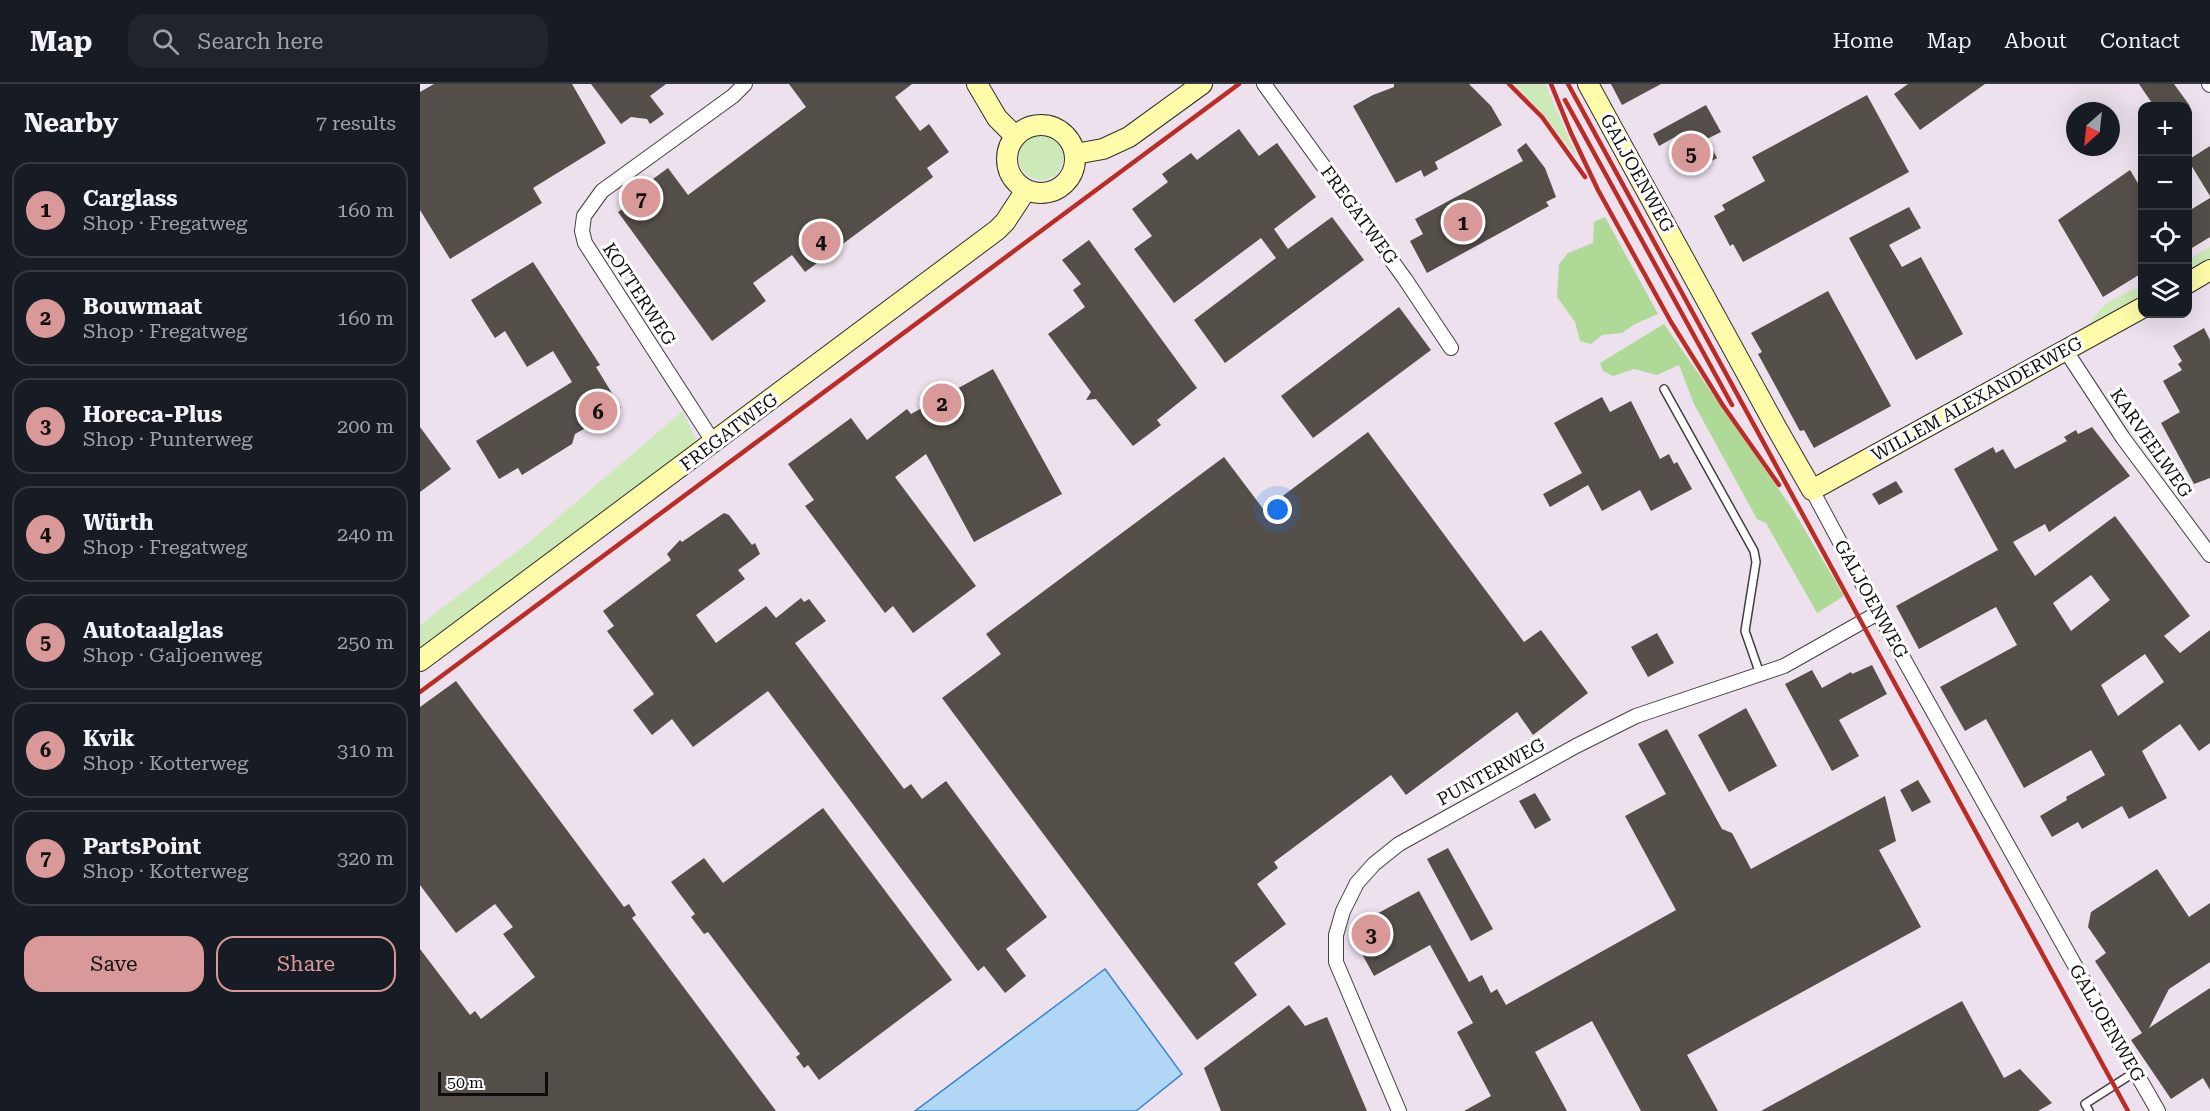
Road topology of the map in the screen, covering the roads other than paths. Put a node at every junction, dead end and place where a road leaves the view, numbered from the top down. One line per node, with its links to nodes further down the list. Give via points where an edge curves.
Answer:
1 (745, 84): 15 (street, KOTTERWEG, via 602,191 584,216 582,231 585,243)
2 (977, 84): 6 (street, via 997,118)
3 (1202, 84): 7 (street, via 1129,137 1109,147)
4 (1264, 84): 12 (street, FREGATWEG)
5 (1588, 84): 16 (street, GALJOENWEG)
6 (1015, 136): 7 (street, via 1033,126 1054,128 1070,141); 8 (street, via 1008,150 1007,166 1013,180)
7 (1075, 154): 8 (street, via 1074,169 1061,187 1040,194)
8 (1026, 190): 15 (street, FREGATWEG, via 997,230)
9 (2210, 270): 10 (street)
10 (2192, 280)
11 (2138, 310): 13 (street, WILLEM ALEXANDERWEG)
12 (1451, 348)
13 (2066, 351): 16 (street, WILLEM ALEXANDERWEG); 17 (street, KARVEELWEG, via 2123,438)
14 (1664, 389): 20 (lane, via 1754,551 1756,562 1745,631)
15 (714, 443): 19 (street, FREGATWEG)
16 (1812, 490): 18 (street, GALJOENWEG)
17 (2210, 555)
18 (1878, 614): 20 (street, PUNTERWEG, via 1784,666); 21 (street, GALJOENWEG)
19 (420, 661)
20 (1760, 674): 22 (street, PUNTERWEG, via 1636,716 1576,746 1399,844 1357,883 1336,935 1336,962)
21 (2135, 1072): 23 (lane, via 2085,1104); 24 (street, GALJOENWEG)
22 (1399, 1111)
23 (2089, 1111)
24 (2158, 1111)

